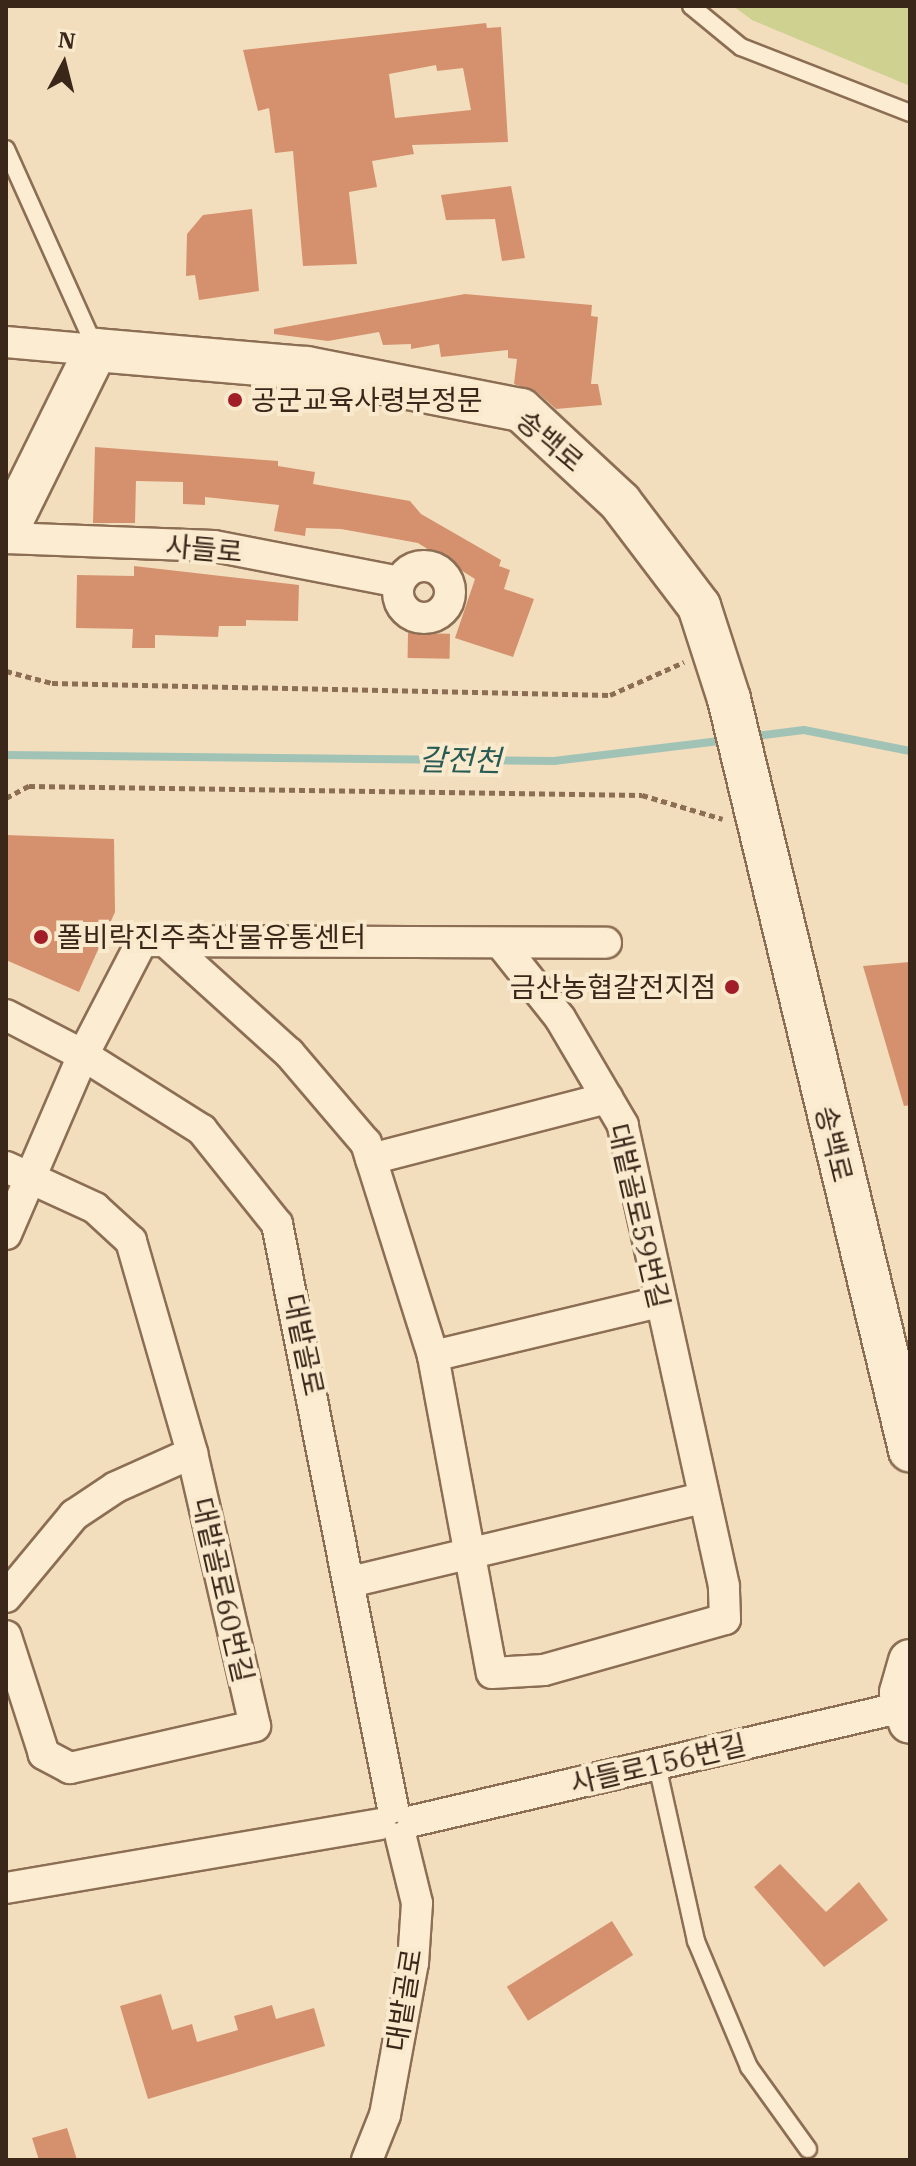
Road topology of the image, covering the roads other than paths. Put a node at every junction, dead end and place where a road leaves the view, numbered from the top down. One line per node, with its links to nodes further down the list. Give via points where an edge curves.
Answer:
1 (691, 6): 2 (lane, via 741,47)
2 (910, 113)
3 (6, 149): 5 (lane)
4 (6, 342): 5 (street, 송백로)
5 (96, 350): 6 (street, 사들로); 19 (street, 송백로, via 306,368 521,410 620,502 699,606 729,699 746,830)
6 (6, 535): 7 (street, 사들로, via 214,546)
7 (400, 582)
8 (165, 941): 10 (street); 12 (street, via 142,941); 14 (street, via 289,1053 366,1143)
9 (606, 943): 10 (street)
10 (502, 945): 13 (street, 대밭골로59번길, via 560,1018)
11 (6, 1015): 12 (street, 대밭골로)
12 (83, 1055): 15 (street); 23 (street, 대밭골로, via 202,1130 277,1224)
13 (607, 1098): 14 (street); 17 (street, 대밭골로59번길, via 623,1125)
14 (371, 1159): 18 (street)
15 (18, 1172): 16 (street); 20 (street, 대밭골로60번길, via 95,1208 131,1241)
16 (6, 1234)
17 (660, 1302): 18 (street); 21 (street, 대밭골로59번길)
18 (433, 1356): 22 (street)
19 (910, 1450)
20 (192, 1453): 24 (street, via 116,1487 74,1515); 25 (street, 대밭골로60번길, via 255,1726 70,1768 44,1754)
21 (703, 1498): 22 (street); 22 (street, 대밭골로59번길, via 725,1619 544,1670 492,1673)
22 (468, 1556): 23 (street)
23 (350, 1582): 29 (street, 대밭골로)
24 (6, 1597)
25 (6, 1636)
26 (910, 1661): 27 (street, via 902,1678)
27 (906, 1714): 28 (street, 사들로156번길)
28 (657, 1765): 29 (street, 사들로156번길); 31 (lane, via 696,1941 749,2067)
29 (397, 1822): 30 (street, 사들로156번길); 32 (street, 대밭골로, via 417,1903 413,1963 385,2115)
30 (6, 1888)
31 (808, 2149)
32 (367, 2160)

